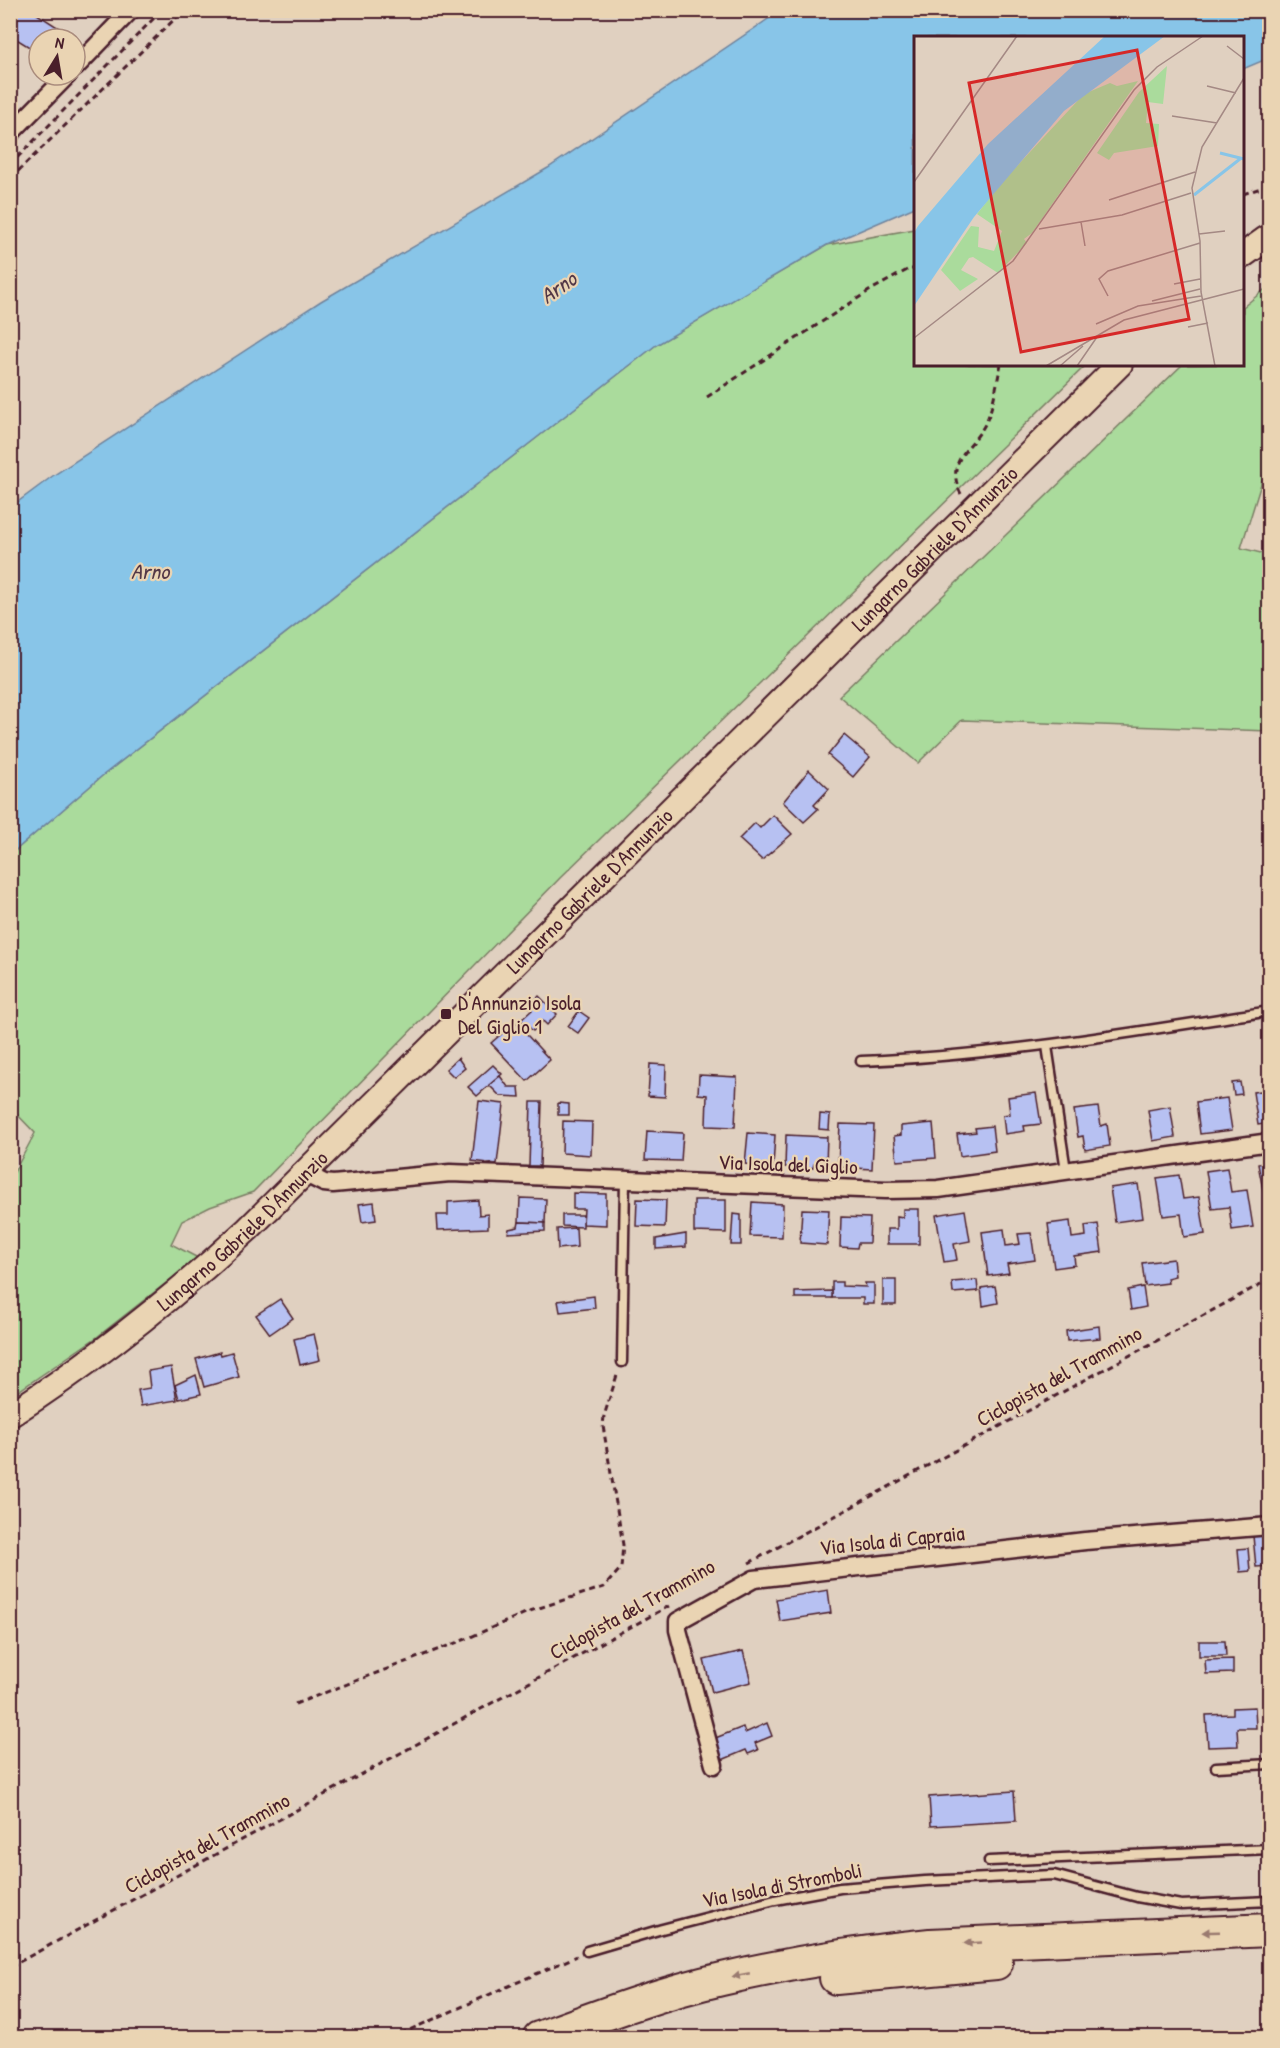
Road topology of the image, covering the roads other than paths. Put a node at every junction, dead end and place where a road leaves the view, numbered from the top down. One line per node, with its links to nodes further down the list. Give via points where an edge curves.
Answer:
1 (131, 10): 2 (street)
2 (87, 56)
3 (56, 87): 4 (street)
4 (10, 134)
5 (1269, 236): 6 (main road)
6 (1244, 255)
7 (1118, 366): 13 (main road, Lungarno Gabriele D'Annunzio)
8 (1269, 1011): 9 (lane)
9 (1047, 1046): 10 (lane, via 924,1059); 12 (lane)
10 (861, 1061)
11 (1269, 1142): 12 (street, Via Isola del Giglio)
12 (1066, 1170): 14 (street, Via Isola del Giglio, via 928,1189 886,1190)
13 (306, 1173): 14 (street, Via Isola del Giglio, via 333,1185 450,1173); 16 (main road, Lungarno Gabriele D'Annunzio, via 184,1288 101,1354)
14 (625, 1180): 15 (lane)
15 (622, 1362)
16 (10, 1415)
17 (1269, 1526): 19 (street, Via Isola di Capraia, via 1085,1541 754,1579 678,1621)
18 (1269, 1764): 20 (lane)
19 (714, 1765)
20 (1216, 1767)
21 (1269, 1849): 22 (lane)
22 (989, 1861)
23 (1269, 1901): 27 (lane, Via Isola di Stromboli, via 1181,1905 1054,1875 925,1881 840,1888 775,1900)
24 (1269, 1930): 25 (highway, one-way to 25)
25 (1031, 1950): 26 (highway); 28 (highway, one-way to 28, via 879,1950 782,1967 648,2000); 29 (highway, via 793,1985 694,2008)
26 (1269, 1950)
27 (586, 1951)
28 (539, 2037)
29 (597, 2037)

